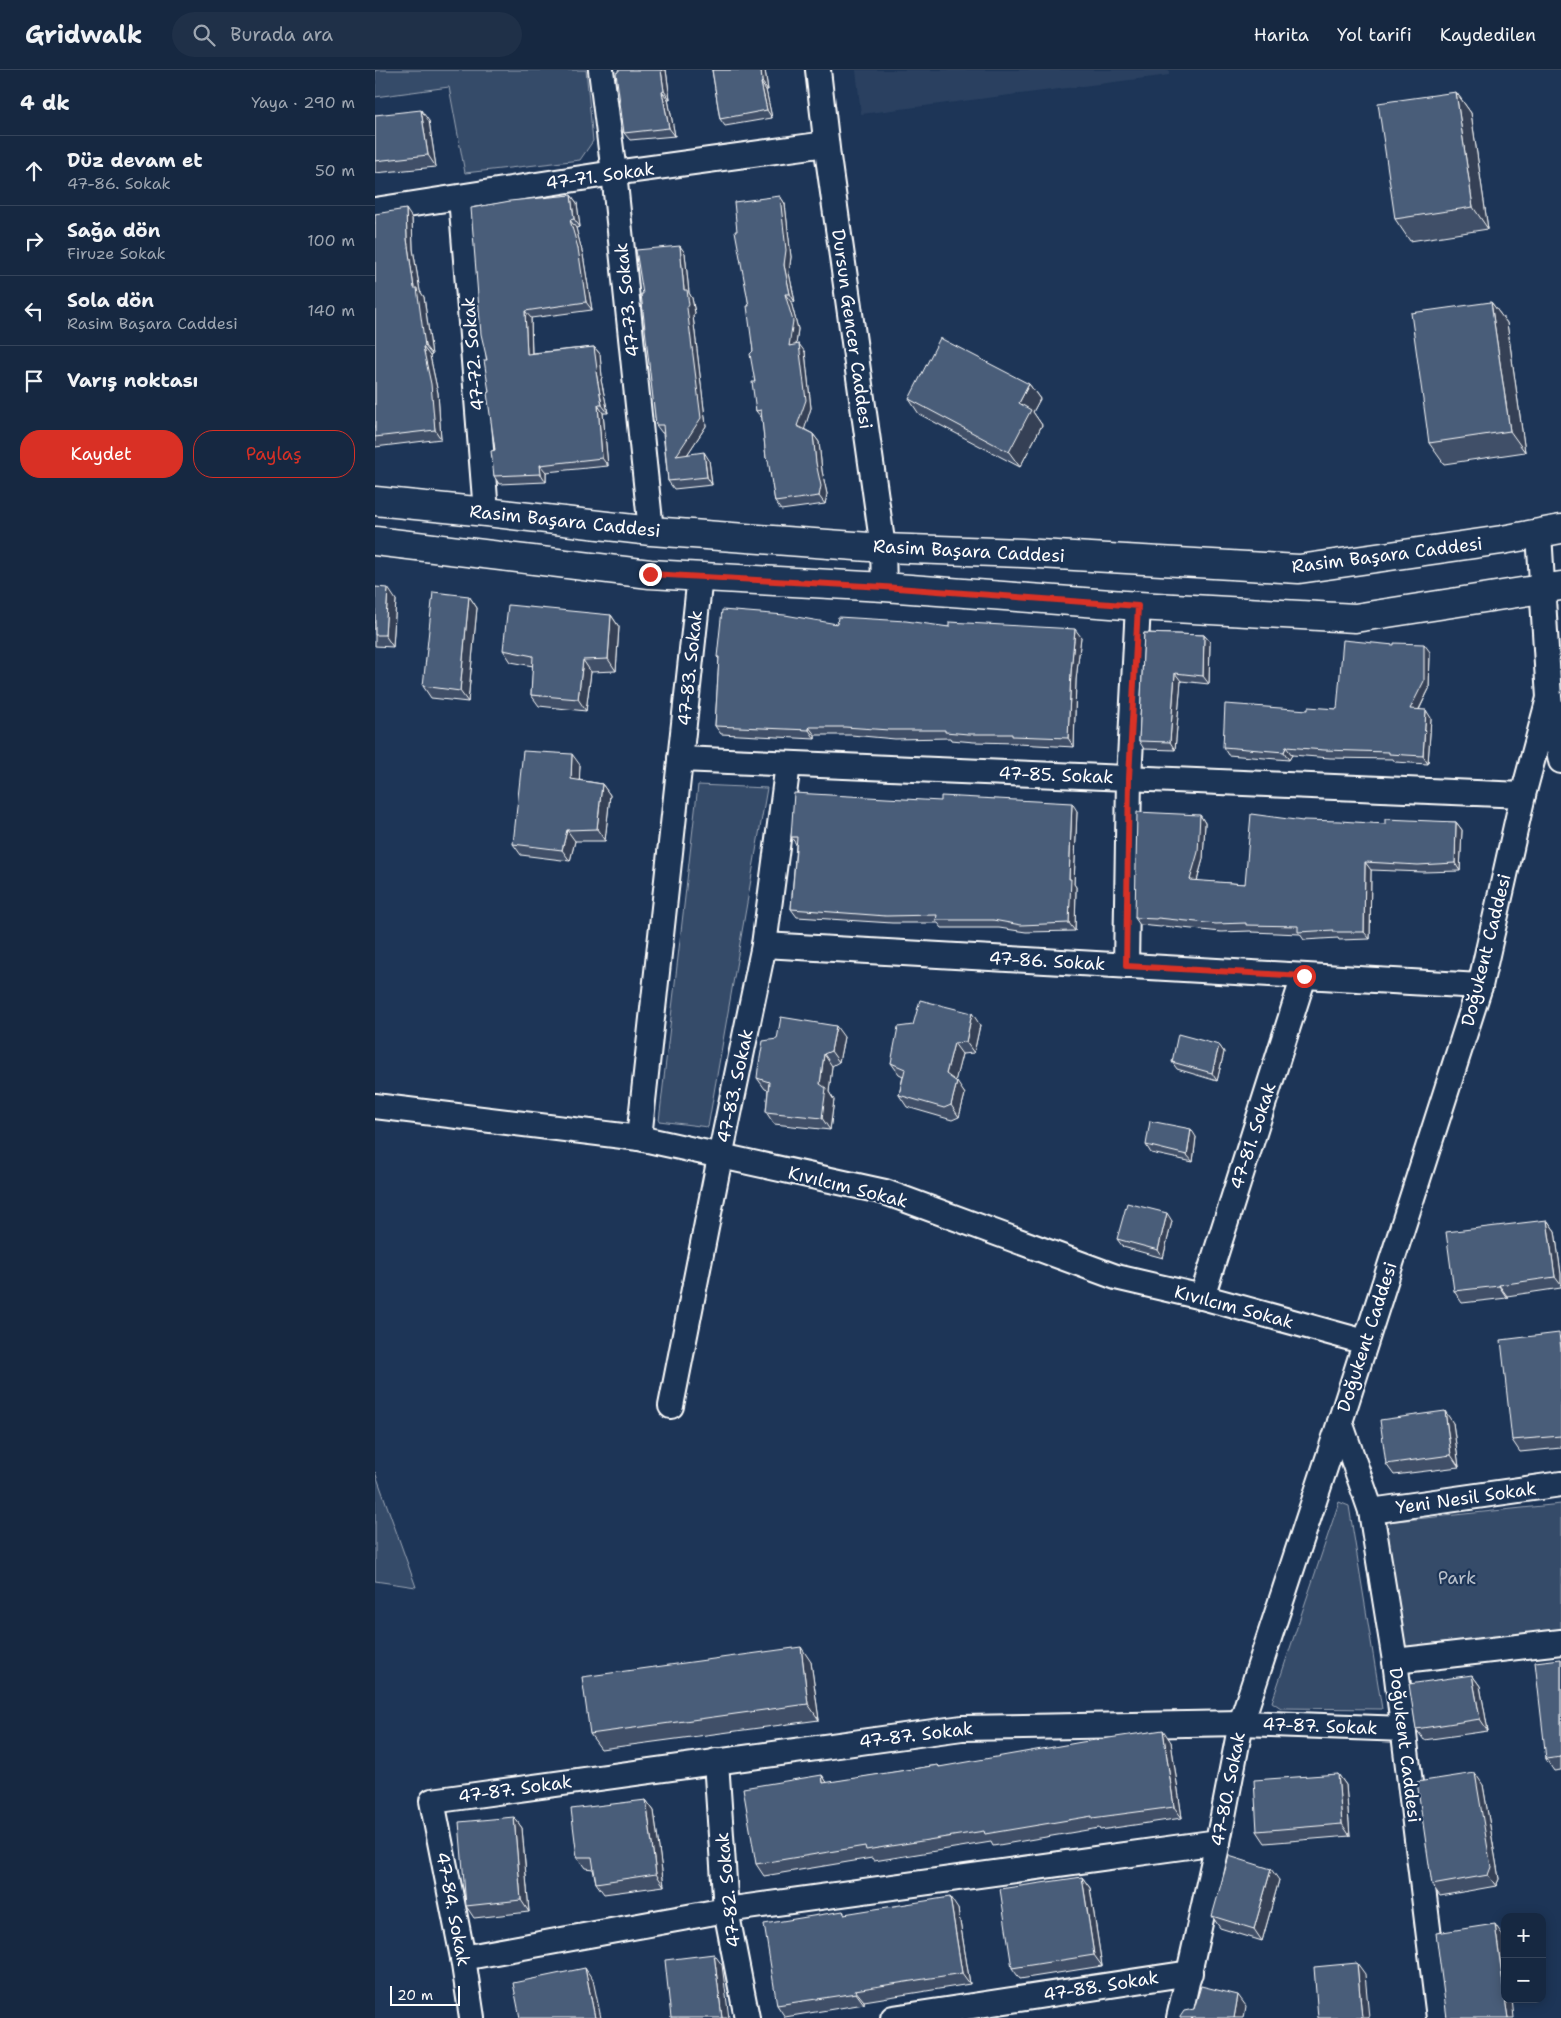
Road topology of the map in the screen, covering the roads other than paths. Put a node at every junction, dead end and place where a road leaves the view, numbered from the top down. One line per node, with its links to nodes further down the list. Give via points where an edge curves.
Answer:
1 (601, 70): 4 (street, 47-73. Sokak)
2 (818, 70): 3 (street, Dursun Gencer Caddesi)
3 (826, 144): 4 (street, 47-71. Sokak); 12 (street, Dursun Gencer Caddesi)
4 (614, 173): 5 (street, 47-71. Sokak); 9 (street, 47-73. Sokak)
5 (461, 197): 6 (street, 47-71. Sokak); 8 (street, 47-72. Sokak)
6 (375, 210)
7 (375, 501): 8 (street, Rasim Başara Caddesi)
8 (485, 512): 9 (street, Rasim Başara Caddesi)
9 (651, 531): 12 (street, Rasim Başara Caddesi)
10 (1550, 531): 12 (street, Rasim Başara Caddesi, via 1299,569 1022,552); 15 (street)
11 (375, 541): 13 (street, via 650,574)
12 (883, 548): 14 (street, Dursun Gencer Caddesi)
13 (700, 576): 14 (street); 18 (street, 47-83. Sokak)
14 (884, 587): 16 (street)
15 (1551, 588): 16 (street, via 1355,618); 17 (street)
16 (1138, 606): 21 (street)
17 (1549, 698): 19 (street); 22 (street, Doğukent Caddesi)
18 (680, 759): 20 (street, 47-85. Sokak); 28 (street, 47-83. Sokak)
19 (1561, 760)
20 (788, 764): 21 (street, 47-85. Sokak); 23 (street, 47-83. Sokak)
21 (1129, 778): 22 (street, 47-85. Sokak); 24 (street)
22 (1523, 796): 26 (street, Doğukent Caddesi)
23 (764, 945): 24 (street, 47-86. Sokak); 29 (street, 47-83. Sokak)
24 (1126, 966): 25 (street, 47-86. Sokak)
25 (1304, 976): 26 (street, 47-86. Sokak); 30 (street, 47-81. Sokak)
26 (1480, 986): 31 (street, Doğukent Caddesi)
27 (375, 1106): 28 (street, Kıvılcım Sokak)
28 (639, 1138): 29 (street, Kıvılcım Sokak)
29 (720, 1157): 30 (street, Kıvılcım Sokak, via 885,1192 1116,1277); 32 (street, 47-83. Sokak)
30 (1202, 1297): 31 (street, Kıvılcım Sokak)
31 (1365, 1342): 33 (street, Doğukent Caddesi)
32 (671, 1406)
33 (1340, 1422): 35 (street, Doğukent Caddesi); 38 (street, 47-80. Sokak)
34 (1561, 1484): 35 (street, Yeni Nesil Sokak)
35 (1371, 1510): 37 (street, Doğukent Caddesi)
36 (1561, 1642): 37 (street)
37 (1395, 1662): 39 (street, Doğukent Caddesi)
38 (1241, 1723): 39 (street, 47-87. Sokak); 40 (street, 47-87. Sokak, via 962,1728); 42 (street, 47-80. Sokak)
39 (1404, 1729): 50 (street, Doğukent Caddesi)
40 (716, 1762): 41 (street, 47-87. Sokak); 43 (street, 47-82. Sokak)
41 (432, 1801): 44 (street, 47-84. Sokak)
42 (1217, 1842): 43 (street); 45 (street, 47-80. Sokak)
43 (727, 1910): 44 (street); 47 (street, 47-82. Sokak)
44 (463, 1958): 46 (street, 47-84. Sokak)
45 (1190, 1973): 48 (street, 47-88. Sokak); 49 (street, 47-80. Sokak)
46 (472, 2018)
47 (747, 2018)
48 (893, 2018)
49 (1179, 2018)
50 (1439, 2018)

